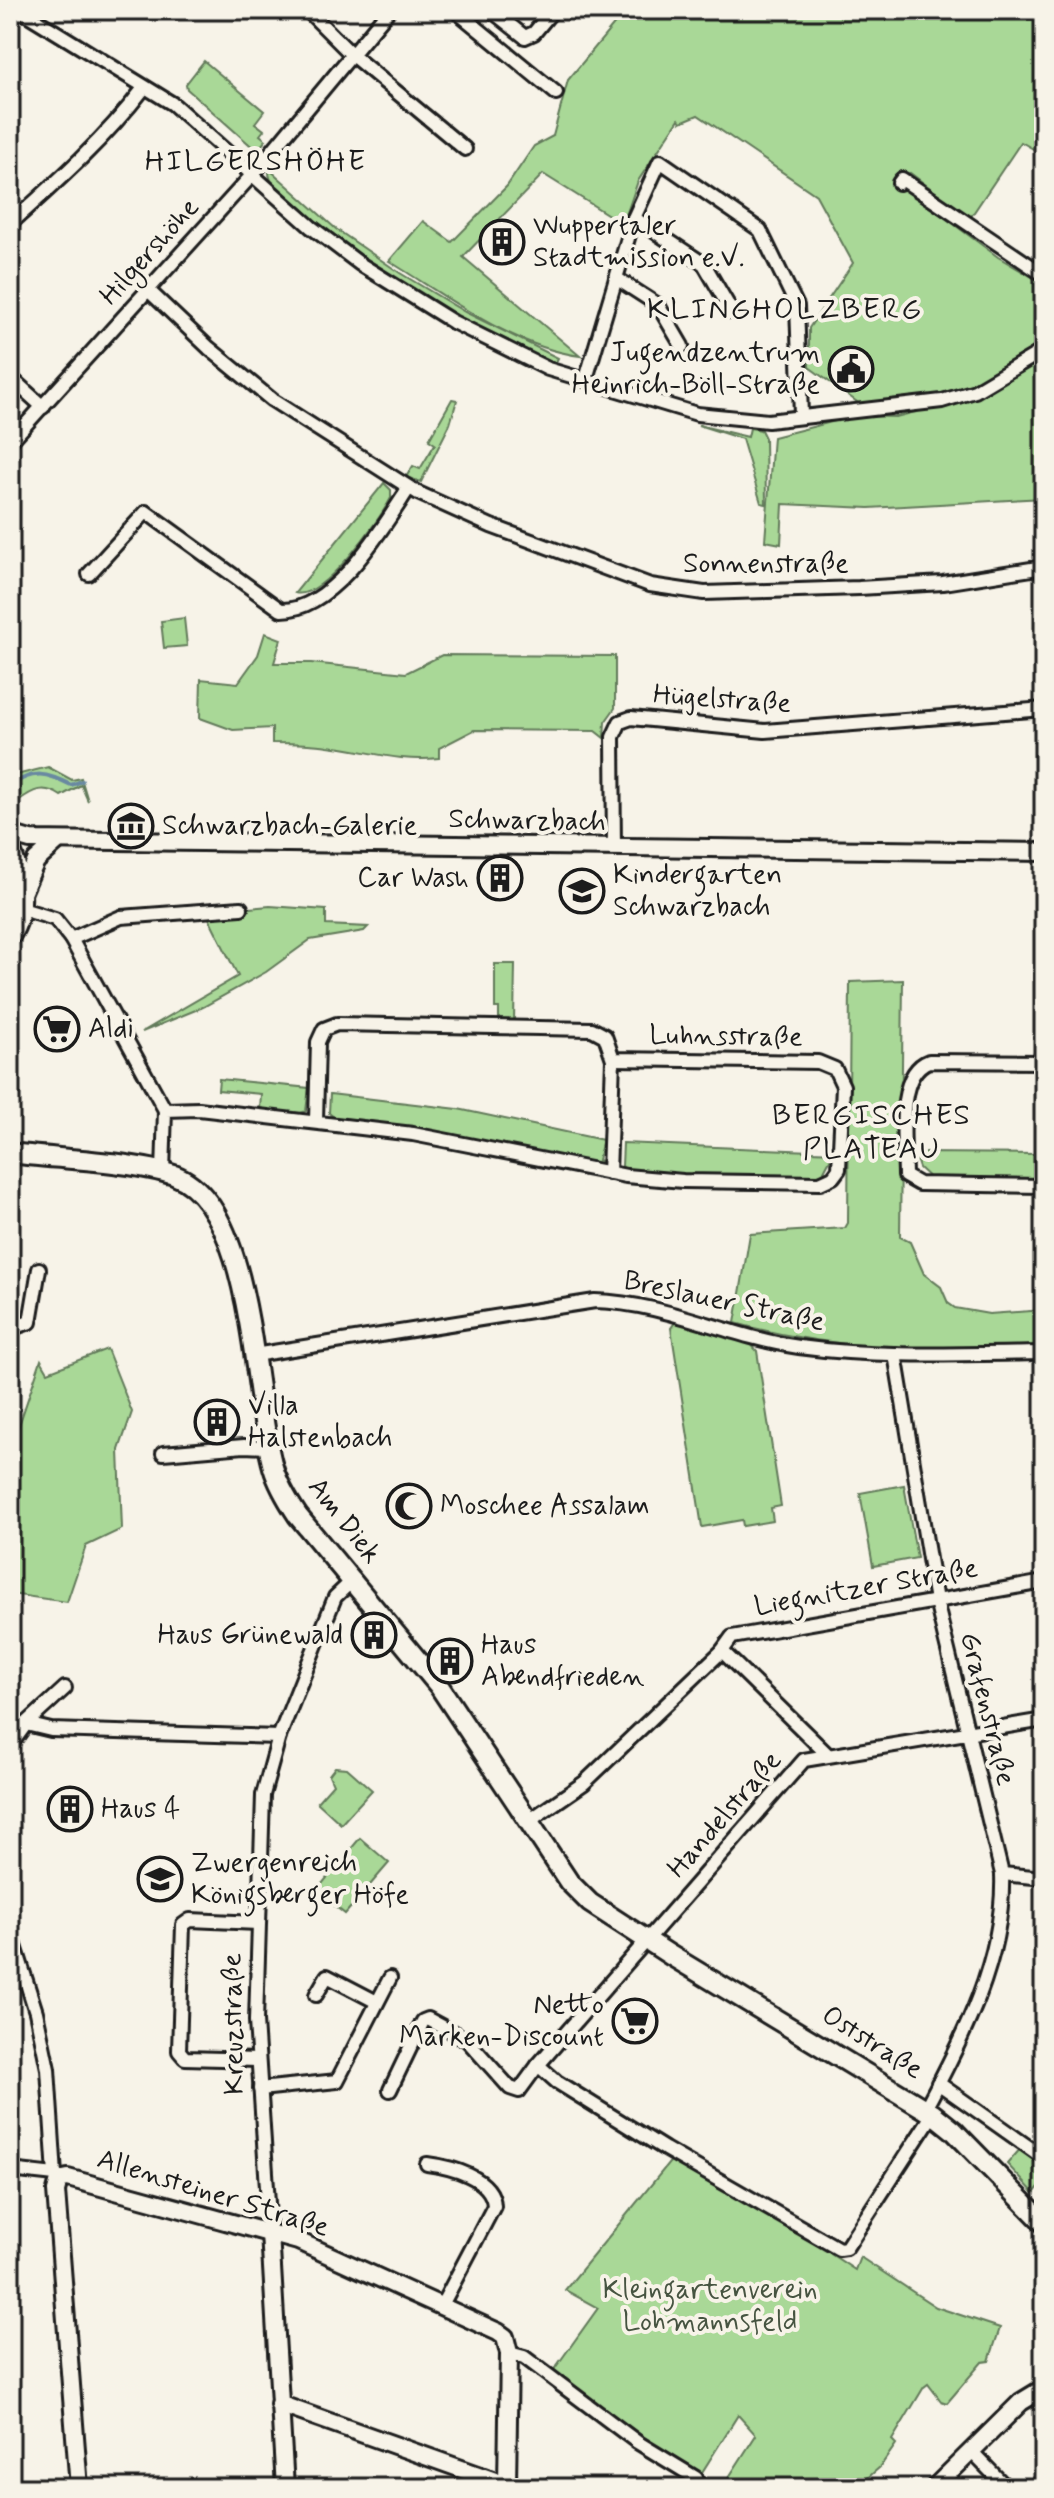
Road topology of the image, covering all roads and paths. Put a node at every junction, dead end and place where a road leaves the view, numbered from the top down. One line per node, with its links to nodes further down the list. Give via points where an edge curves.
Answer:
1 (20, 10): 8 (street)
2 (307, 10): 7 (street)
3 (389, 10): 7 (street, Hilgershöhe)
4 (455, 10): 9 (street)
5 (491, 10): 6 (street, via 525,37)
6 (553, 10)
7 (352, 55): 10 (street); 11 (street, Hilgershöhe)
8 (144, 88): 11 (street, via 195,121); 14 (street, via 77,164)
9 (556, 93)
10 (465, 149)
11 (253, 174): 17 (street, Hilgershöhe); 24 (street, via 340,250 405,293 548,369)
12 (899, 183): 15 (street, via 902,179)
13 (634, 218): 16 (street); 18 (street, via 704,264); 26 (street, via 660,161 760,230 797,306)
14 (10, 224)
15 (1044, 275)
16 (616, 278): 19 (street, via 658,305); 24 (street)
17 (148, 290): 25 (street, Hilgershöhe); 28 (street, Sonnenstraße, via 272,400)
18 (732, 312)
19 (676, 333): 20 (street); 21 (street)
20 (663, 340)
21 (682, 346)
22 (1044, 350): 26 (street, via 975,391 942,401)
23 (10, 377): 25 (street)
24 (586, 379): 26 (street, via 697,414 768,421)
25 (43, 407): 27 (street, Hilgershöhe)
26 (801, 415)
27 (10, 442)
28 (409, 488): 29 (street, Sonnenstraße, via 491,526 650,585 674,589 730,593 943,583); 30 (street, via 343,576 290,610 281,610 146,512)
29 (1044, 567)
30 (89, 574)
31 (1044, 709): 35 (street, Hügelstraße, via 765,731 631,718 620,722 613,737)
32 (10, 834): 33 (street, Schwarzbach)
33 (58, 841): 35 (street, Schwarzbach); 37 (street, via 36,861)
34 (10, 845): 37 (street)
35 (614, 848): 36 (street, Schwarzbach)
36 (1044, 852)
37 (22, 900): 39 (street); 40 (street, via 55,919)
38 (241, 908): 40 (street, via 121,917)
39 (10, 938)
40 (71, 939): 43 (street)
41 (613, 1059): 44 (street, Luhnsstraße, via 605,1036 592,1029 330,1025 318,1042); 47 (street, Luhnsstraße); 47 (street, Luhnsstraße, via 828,1064 843,1086 842,1153 833,1177 812,1184)
42 (1044, 1062): 48 (street, via 918,1065 906,1083 905,1170 910,1182 919,1184)
43 (165, 1110): 44 (street, Luhnsstraße); 46 (street)
44 (316, 1121): 47 (street, Luhnsstraße, via 413,1134)
45 (10, 1153): 46 (main road, Am Diek)
46 (163, 1172): 53 (main road, Am Diek, via 198,1190 221,1228 244,1293)
47 (609, 1173)
48 (1044, 1186)
49 (39, 1269): 50 (street, via 30,1322)
50 (10, 1329)
51 (1044, 1353): 52 (street, Breslauer Straße)
52 (895, 1354): 53 (street, Breslauer Straße, via 795,1347 664,1311 595,1301); 58 (street, Grafenstraße)
53 (254, 1355): 54 (main road, Am Diek)
54 (268, 1447): 55 (street); 56 (main road, Am Diek, via 290,1504)
55 (163, 1453)
56 (354, 1579): 64 (street, Kreuzstraße, via 335,1597); 67 (main road, Am Diek, via 443,1692)
57 (1044, 1582): 58 (street, Liegnitzer Straße)
58 (936, 1601): 59 (street, Liegnitzer Straße, via 738,1634); 63 (street, Grafenstraße)
59 (722, 1651): 66 (street); 67 (street, Liegnitzer Straße, via 584,1783)
60 (65, 1688): 62 (street)
61 (1044, 1720): 63 (street, Handelstraße)
62 (26, 1724): 64 (street, via 51,1730); 65 (street)
63 (968, 1733): 66 (street, Handelstraße); 68 (street, Grafenstraße)
64 (279, 1737): 70 (street, Kreuzstraße, via 263,1795)
65 (10, 1746)
66 (827, 1754): 72 (street, Handelstraße, via 804,1760)
67 (529, 1821): 72 (main road, Am Diek, via 575,1889)
68 (1002, 1874): 69 (street); 78 (street, Grafenstraße, via 1002,1907 993,1946 968,2027)
69 (1044, 1878)
70 (258, 1923): 76 (street, Kreuzstraße); 76 (street, via 190,1920 183,1925 179,2051 185,2058)
71 (10, 1930): 85 (street, via 48,2069)
72 (648, 1941): 77 (street, Handelstraße); 81 (main road, Oststraße)
73 (390, 1978): 75 (street)
74 (316, 1995): 75 (street, via 327,1976)
75 (377, 2002): 79 (street, via 337,2081)
76 (258, 2060): 79 (street, Kreuzstraße)
77 (538, 2065): 80 (street, Handelstraße, via 526,2086 514,2091 467,2040 425,2019); 81 (street, Grafenstraße, via 665,2149 839,2249 846,2248)
78 (938, 2083): 81 (street, Grafenstraße); 82 (street)
79 (260, 2089): 87 (street, Kreuzstraße)
80 (390, 2090)
81 (929, 2112): 86 (main road, Oststraße)
82 (1044, 2158)
83 (427, 2164): 88 (street, via 451,2167 483,2185 494,2198)
84 (10, 2170): 85 (street, Allensteiner Straße)
85 (57, 2178): 87 (street, Allensteiner Straße); 95 (street)
86 (1044, 2223)
87 (270, 2233): 88 (street, Allensteiner Straße); 91 (street, Kreuzstraße)
88 (442, 2305): 89 (street, Allensteiner Straße, via 505,2337)
89 (509, 2353): 93 (street, Allensteiner Straße, via 524,2357); 94 (street)
90 (1044, 2388): 92 (street, via 1021,2402)
91 (279, 2404): 94 (street); 96 (street, Kreuzstraße)
92 (971, 2451): 97 (street); 98 (street)
93 (693, 2483)
94 (510, 2487)
95 (79, 2488)
96 (285, 2488)
97 (934, 2488)
98 (1007, 2488)

